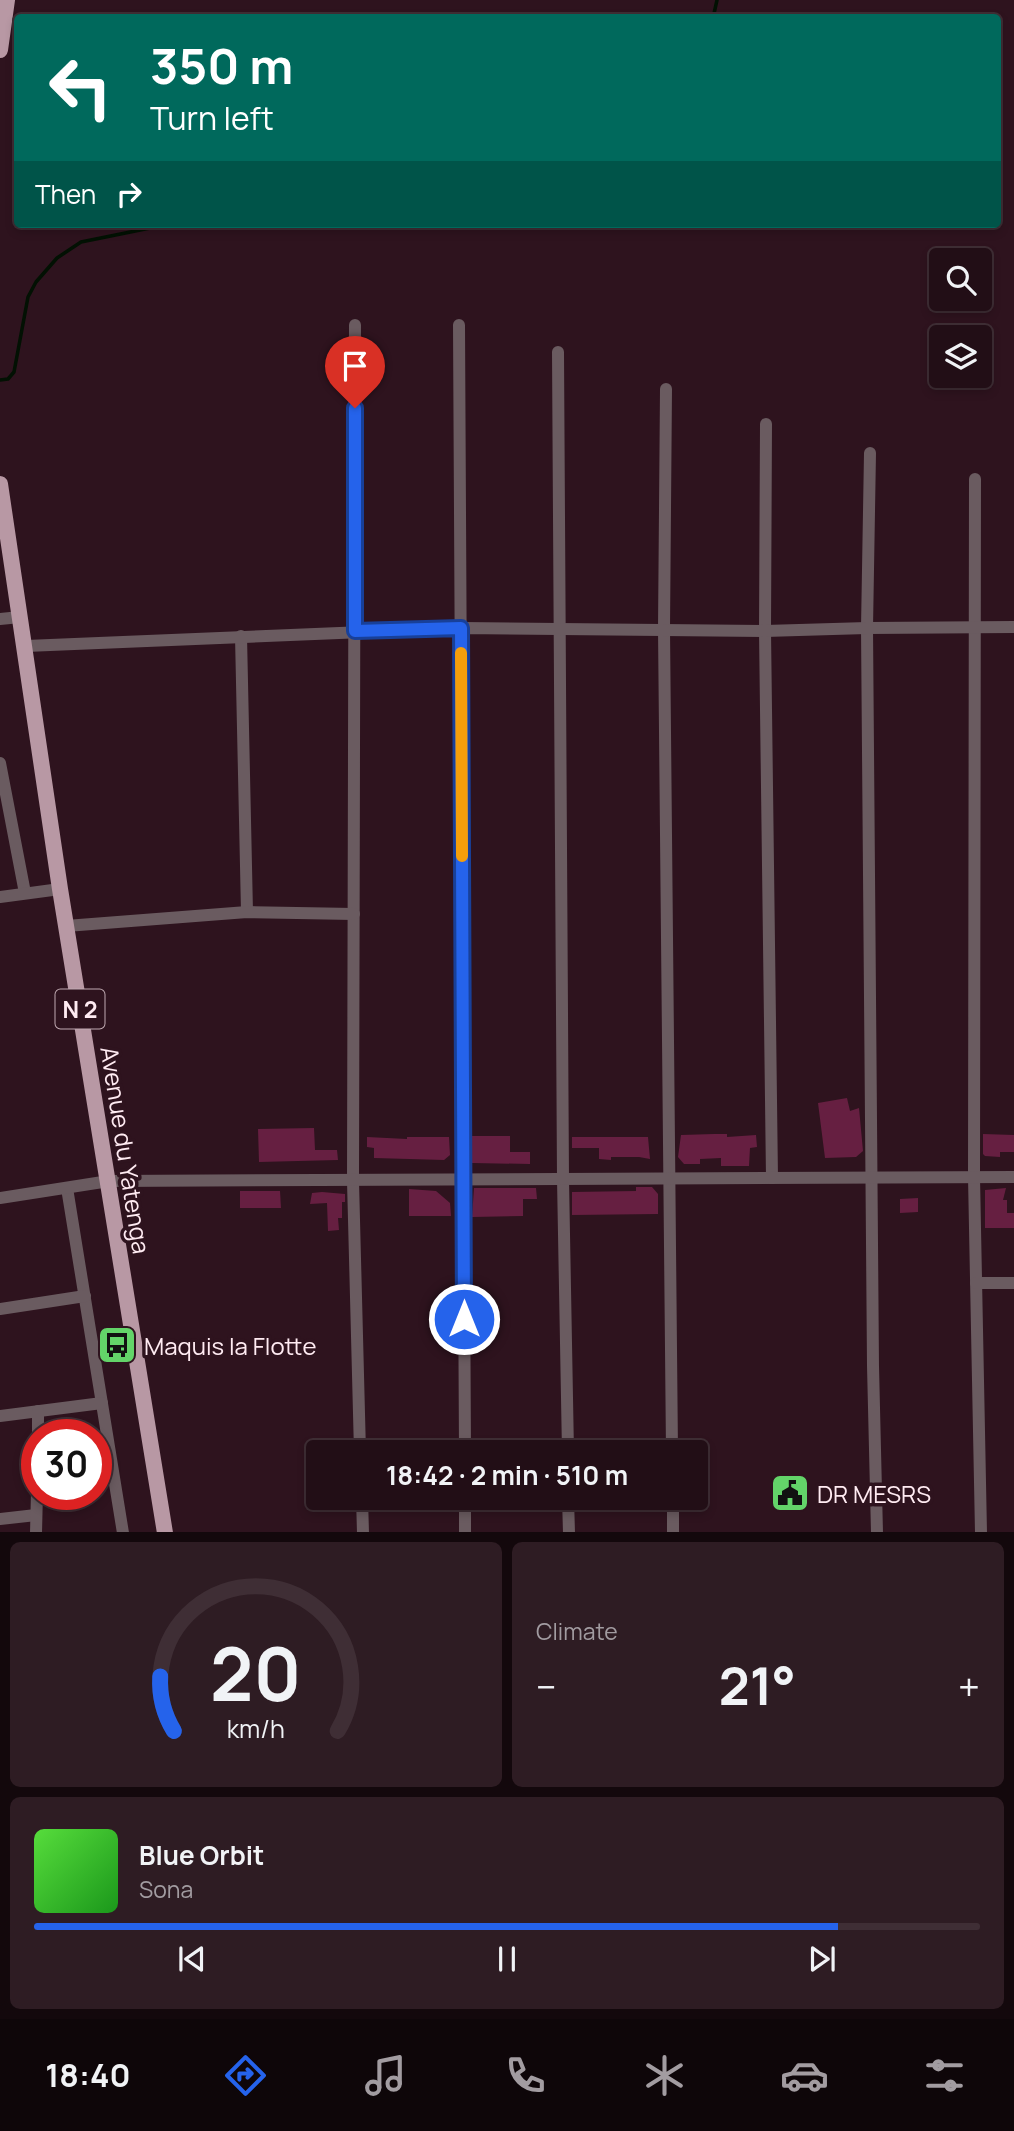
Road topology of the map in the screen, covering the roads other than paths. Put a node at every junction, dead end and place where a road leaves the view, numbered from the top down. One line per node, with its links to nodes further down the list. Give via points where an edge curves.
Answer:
1 (4, 5): 2 (main road)
2 (0, 50)
3 (355, 325): 19 (street)
4 (458, 325): 14 (street)
5 (558, 352): 16 (street)
6 (666, 389): 17 (street)
7 (766, 424): 20 (street)
8 (870, 453): 15 (street)
9 (975, 479): 18 (street)
10 (0, 484): 11 (main road, Avenue du Yatenga / N 2)
11 (20, 617): 12 (street); 22 (main road, Avenue du Yatenga / N 2)
12 (0, 619)
13 (1014, 627): 18 (street)
14 (461, 628): 16 (street); 19 (street); 36 (street)
15 (867, 628): 18 (street); 20 (street); 33 (street)
16 (560, 629): 17 (street); 34 (street)
17 (664, 629): 20 (street); 35 (street)
18 (974, 629): 30 (street)
19 (355, 631): 21 (street); 28 (street)
20 (765, 631): 32 (street)
21 (241, 636): 22 (street); 27 (street)
22 (26, 646): 24 (main road, Avenue du Yatenga / N 2)
23 (0, 763): 25 (street)
24 (60, 889): 25 (street); 29 (main road, Avenue du Yatenga / N 2)
25 (25, 893): 26 (street)
26 (0, 897)
27 (247, 912): 28 (street); 29 (street)
28 (354, 914): 38 (street)
29 (66, 926): 37 (main road, Avenue du Yatenga / N 2)
30 (974, 1177): 31 (street); 33 (street); 41 (street)
31 (1014, 1177)
32 (772, 1178): 33 (street); 35 (street)
33 (873, 1178): 67 (street)
34 (563, 1179): 35 (street); 36 (street); 51 (street)
35 (670, 1179): 52 (street)
36 (463, 1180): 38 (street); 50 (street)
37 (109, 1181): 38 (street); 39 (street); 62 (main road, Avenue du Yatenga / N 2)
38 (354, 1181): 49 (street)
39 (67, 1188): 40 (street); 43 (street)
40 (0, 1198)
41 (976, 1283): 42 (street); 68 (street)
42 (1014, 1283)
43 (85, 1296): 44 (street); 45 (street)
44 (0, 1309)
45 (102, 1404): 46 (street); 61 (street)
46 (38, 1411): 47 (street); 48 (street)
47 (0, 1416)
48 (38, 1419)
49 (360, 1440)
50 (465, 1440)
51 (568, 1440)
52 (672, 1440)
53 (36, 1510): 58 (street)
54 (362, 1510): 63 (street)
55 (465, 1510): 64 (street)
56 (568, 1510): 65 (street)
57 (673, 1510): 66 (street)
58 (36, 1515): 59 (street); 60 (street)
59 (0, 1519)
60 (36, 1532)
61 (123, 1532)
62 (165, 1532)
63 (363, 1532)
64 (465, 1532)
65 (569, 1532)
66 (673, 1532)
67 (877, 1532)
68 (981, 1532)

